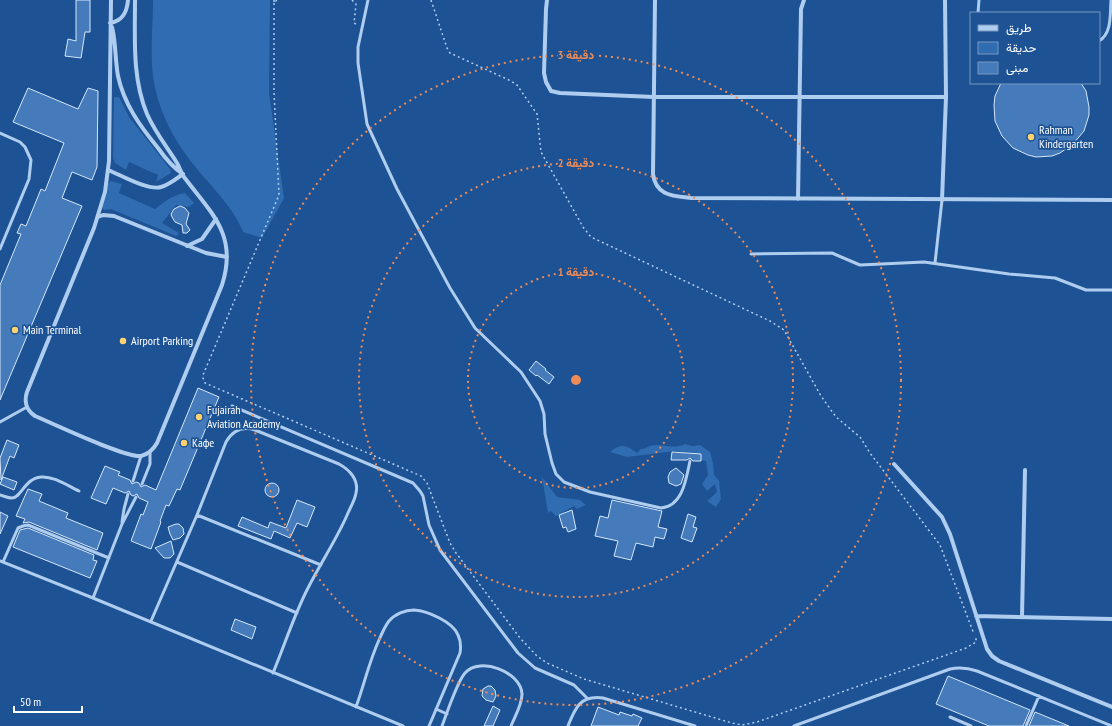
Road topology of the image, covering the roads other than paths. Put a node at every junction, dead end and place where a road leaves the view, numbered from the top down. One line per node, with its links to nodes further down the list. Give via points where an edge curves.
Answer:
1 (111, 0): 14 (street)
2 (128, 0): 14 (street, via 124,16)
3 (135, 0): 21 (street, via 135,58 140,91 151,122)
4 (368, 0): 38 (lane, via 358,47 367,124 397,189 450,288 475,328 521,372 540,400 545,434 556,474 564,482 590,492 661,508 676,502 683,488)
5 (547, 0): 16 (street, via 544,73 551,91 568,94)
6 (655, 0): 16 (street)
7 (798, 0): 12 (street)
8 (804, 0): 12 (street)
9 (945, 0): 18 (street)
10 (979, 0): 13 (lane)
11 (1111, 0): 15 (lane, via 1108,34)
12 (801, 9): 17 (street)
13 (978, 12)
14 (110, 23): 20 (street); 21 (street, via 114,34 118,76 128,104 141,127 172,166)
15 (1100, 40)
16 (654, 97): 17 (street); 22 (street, via 653,174 662,192 691,198)
17 (800, 97): 18 (street); 22 (street)
18 (946, 97): 23 (street)
19 (0, 132): 28 (lane, via 25,146 30,167 29,179)
20 (108, 170): 21 (street, via 155,188 166,185); 25 (street)
21 (182, 174): 26 (street)
22 (798, 199): 23 (street)
23 (942, 200): 24 (street); 31 (lane)
24 (1112, 200)
25 (98, 217): 27 (street, via 114,216); 34 (street, via 27,392)
26 (216, 219): 27 (street, via 202,238); 30 (street, via 224,237)
27 (187, 246): 30 (street, via 211,255)
28 (0, 249)
29 (750, 254): 31 (lane, via 832,253 860,265)
30 (227, 257): 36 (street, via 222,285 158,443)
31 (935, 263): 32 (lane, via 1055,278 1086,290)
32 (1112, 290)
33 (232, 406): 61 (lane, via 417,486 440,550 518,653 535,668 574,685)
34 (27, 407): 35 (lane); 37 (street, via 35,416 118,451)
35 (0, 422)
36 (150, 452): 37 (street); 42 (lane, via 150,464)
37 (141, 456): 41 (lane)
38 (690, 461)
39 (894, 464): 55 (street, via 942,518 950,534)
40 (1025, 470): 56 (street)
41 (133, 481)
42 (142, 484)
43 (79, 491): 45 (lane, via 53,479 42,477 31,480 14,498)
44 (128, 494): 48 (lane)
45 (0, 495)
46 (136, 497): 48 (lane)
47 (197, 515): 51 (lane); 52 (lane); 52 (lane, via 230,436 241,428 255,430 345,468 354,478 354,499)
48 (122, 524): 49 (lane)
49 (109, 558): 50 (lane, via 28,525 18,528); 53 (lane)
50 (1, 562): 53 (lane)
51 (177, 562): 54 (lane); 58 (lane)
52 (321, 565): 54 (lane)
53 (93, 598): 58 (lane)
54 (297, 613): 59 (lane)
55 (976, 616): 56 (street); 63 (street, via 987,649 999,661)
56 (1022, 617): 57 (street)
57 (1112, 619)
58 (151, 621): 59 (lane)
59 (273, 673): 62 (lane)
60 (1039, 696): 73 (lane, via 977,671 950,669); 75 (lane); 76 (lane)
61 (587, 698): 71 (lane, via 576,707); 72 (lane, via 603,698)
62 (356, 707): 64 (lane, via 372,655 385,627 394,616 414,610 445,621 455,629 460,640 460,653); 67 (lane)
63 (1112, 707)
64 (436, 709): 65 (lane); 68 (lane)
65 (447, 714): 69 (lane); 70 (lane, via 465,672 475,666 487,665 509,674 521,688 521,701)
66 (950, 717): 74 (lane)
67 (403, 726)
68 (429, 726)
69 (442, 726)
70 (511, 726)
71 (568, 726)
72 (695, 726)
73 (794, 726)
74 (971, 726)
75 (1026, 726)
76 (1112, 726)

